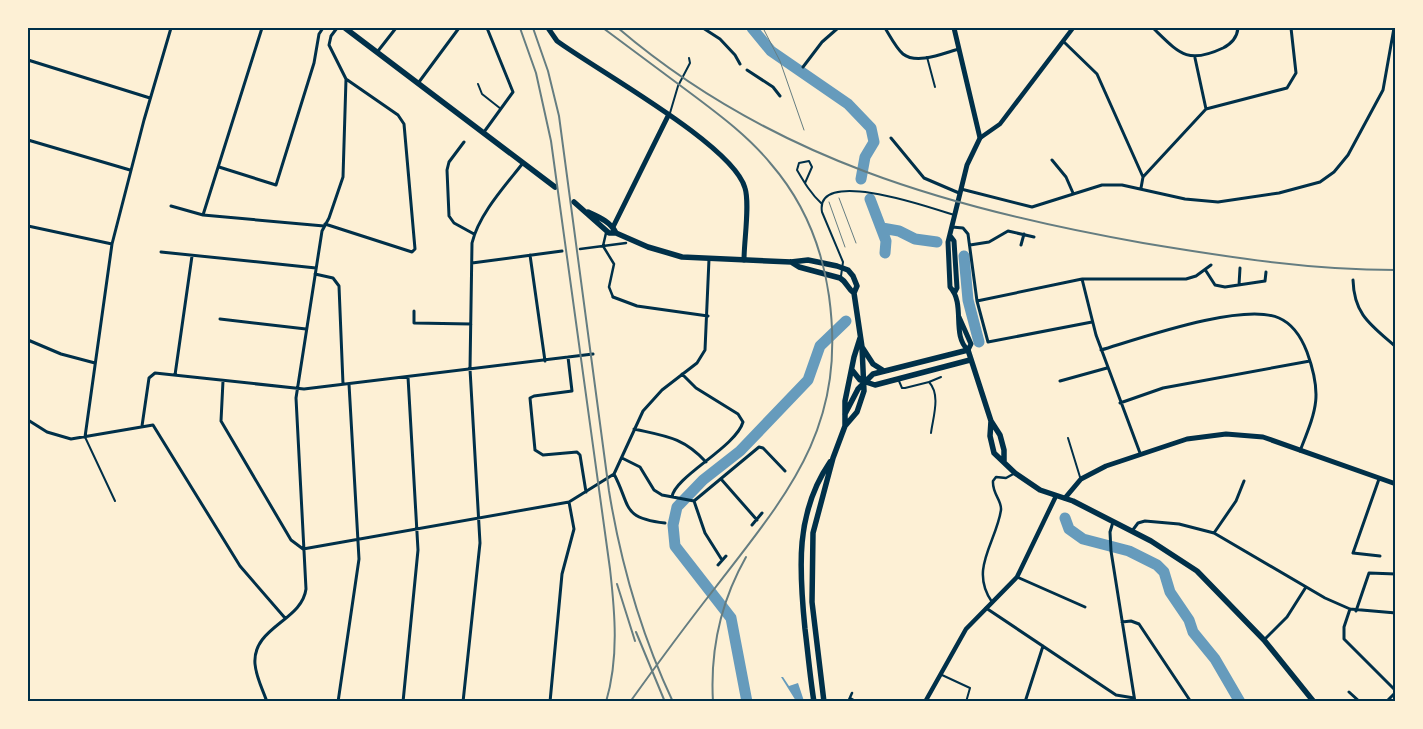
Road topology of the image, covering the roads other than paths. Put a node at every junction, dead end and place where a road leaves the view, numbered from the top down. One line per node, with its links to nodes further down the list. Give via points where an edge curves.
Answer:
1 (171, 28): 34 (street)
2 (262, 28): 47 (street)
3 (323, 28): 47 (street, via 276,185)
4 (337, 28): 29 (street, via 329,46)
5 (345, 28): 21 (highway)
6 (396, 28): 21 (street)
7 (459, 28): 30 (street)
8 (487, 28): 35 (street, via 513,92)
9 (548, 28): 37 (main road, via 557,41)
10 (703, 28): 26 (street, via 720,39)
11 (838, 28): 27 (street, via 822,42)
12 (886, 28): 22 (street, via 904,54)
13 (954, 28): 20 (main road)
14 (1074, 28): 19 (street)
15 (1153, 28): 24 (street, via 1177,49)
16 (1238, 28): 24 (street, via 1237,35 1226,46)
17 (1291, 28): 36 (street, via 1296,73 1287,88)
18 (1394, 28): 52 (street, via 1383,90 1348,155 1328,178 1279,193 1226,202 1185,199)
19 (1064, 42): 42 (street, via 1000,124); 49 (street, via 1097,74)
20 (959, 49): 22 (street); 42 (main road)
21 (378, 52): 30 (highway)
22 (927, 57): 32 (lane)
23 (689, 58): 37 (lane, via 690,63)
24 (1196, 58): 36 (street)
25 (28, 60): 34 (street)
26 (740, 64)
27 (804, 67)
28 (747, 70): 33 (street, via 773,87)
29 (346, 79): 60 (street, via 343,177); 60 (street, via 398,115 404,124 415,249 412,252)
30 (419, 82): 40 (highway)
31 (478, 84): 35 (lane, via 482,94)
32 (935, 87)
33 (780, 96)
34 (150, 98): 48 (street)
35 (501, 109): 40 (street)
36 (1206, 109): 49 (street)
37 (669, 114): 38 (main road); 39 (main road)
38 (676, 120): 39 (main road); 79 (main road, via 714,149 743,181 747,196)
39 (665, 126): 63 (main road)
40 (484, 132): 46 (highway)
41 (891, 138): 53 (street, via 924,178)
42 (980, 138): 53 (main road, via 972,151)
43 (28, 140): 48 (street)
44 (464, 142): 65 (street, via 447,170 450,216 454,224)
45 (1052, 160): 54 (street, via 1066,178)
46 (523, 162): 51 (highway); 65 (street)
47 (218, 167): 58 (street)
48 (130, 170): 69 (street)
49 (1144, 178): 52 (street)
50 (805, 183): 50 (lane, via 796,166 805,160 812,167); 56 (lane)
51 (555, 187)
52 (1141, 188): 54 (street, via 1102,185)
53 (960, 191): 54 (street, via 1032,207); 59 (main road)
54 (1072, 193)
55 (574, 202): 63 (highway, via 606,231)
56 (822, 204): 59 (lane, via 826,197 843,192 874,192); 84 (lane, via 822,212)
57 (171, 206): 58 (street)
58 (203, 215): 60 (street)
59 (954, 215): 62 (main road)
60 (325, 225): 83 (street)
61 (28, 226): 69 (street)
62 (952, 227): 70 (street, via 967,232); 106 (main road, via 955,292 960,317 971,344)
63 (614, 230): 78 (highway, via 659,251)
64 (606, 233): 72 (street)
65 (474, 234): 81 (street)
66 (1024, 234): 67 (street); 70 (street, via 1008,231 989,242); 71 (street)
67 (1034, 237)
68 (626, 243): 72 (street)
69 (112, 244): 113 (street)
70 (970, 245): 95 (street)
71 (1021, 245)
72 (603, 246): 73 (street); 94 (street, via 614,264 609,287)
73 (580, 249)
74 (562, 251): 76 (street)
75 (161, 252): 77 (street)
76 (530, 255): 81 (street); 111 (street)
77 (192, 256): 83 (street); 119 (street)
78 (709, 259): 79 (highway); 97 (street)
79 (744, 260): 80 (highway)
80 (791, 262): 84 (highway, via 808,260); 89 (highway)
81 (472, 263): 100 (street)
82 (1211, 266): 86 (street)
83 (316, 268): 88 (street)
84 (844, 268): 89 (lane); 93 (highway, via 855,280)
85 (1240, 268): 92 (street)
86 (1206, 271): 90 (street, via 1186,279); 92 (street, via 1219,286)
87 (1266, 272): 92 (street, via 1265,281)
88 (315, 274): 101 (street); 127 (street, via 333,278 339,286)
89 (840, 278): 93 (highway)
90 (1082, 279): 95 (street); 99 (street)
91 (1354, 280): 105 (street, via 1356,303 1361,314)
92 (1239, 285)
93 (854, 293): 102 (highway)
94 (613, 297): 97 (street, via 636,306)
95 (977, 301): 99 (street, via 988,342)
96 (414, 311): 100 (street, via 414,323)
97 (708, 316): 118 (street, via 705,350 697,363)
98 (220, 319): 101 (street)
99 (1092, 322): 107 (street)
100 (471, 324): 115 (street)
101 (306, 329): 129 (street)
102 (860, 337): 104 (highway); 116 (highway)
103 (28, 340): 113 (street, via 60,354)
104 (862, 347): 117 (highway, via 873,364); 125 (highway)
105 (1396, 347)
106 (968, 350): 110 (highway); 117 (highway)
107 (1101, 350): 112 (street, via 1171,329 1257,313 1278,317 1291,326); 114 (street)
108 (593, 354): 109 (street)
109 (568, 358): 111 (street); 154 (street, via 572,391 530,398 535,450 543,455 577,452)
110 (970, 360): 122 (highway); 133 (highway)
111 (545, 361): 115 (street)
112 (1310, 361): 130 (street, via 1164,388); 140 (street, via 1316,384 1316,408)
113 (95, 363): 138 (street)
114 (1107, 368): 124 (street); 130 (street)
115 (470, 369): 120 (street); 162 (street)
116 (852, 370): 125 (highway, via 856,378); 131 (highway)
117 (884, 371): 125 (highway, via 873,374)
118 (682, 374): 136 (street, via 651,400); 145 (street, via 696,388 742,417 740,428)
119 (174, 375): 123 (street); 134 (street, via 151,374)
120 (408, 377): 128 (street); 167 (street)
121 (941, 377): 126 (lane)
122 (899, 379): 125 (highway, via 875,385); 126 (lane, via 902,388)
123 (223, 381): 129 (street); 171 (street, via 220,421 291,540)
124 (1060, 381)
125 (864, 382): 131 (highway); 135 (highway, via 857,412)
126 (929, 382): 137 (lane, via 936,394)
127 (344, 384): 128 (street); 129 (street)
128 (349, 384): 170 (street)
129 (297, 388): 171 (street)
130 (1120, 402): 141 (street)
131 (845, 414): 135 (highway)
132 (28, 420): 138 (street, via 59,436 71,439)
133 (991, 421): 144 (highway, via 1000,435); 144 (highway, via 994,453)
134 (142, 426): 138 (street); 185 (street, via 156,427 240,566)
135 (845, 426): 143 (highway)
136 (634, 429): 142 (street); 145 (street, via 676,438 691,446)
137 (931, 433)
138 (85, 437): 158 (lane)
139 (1068, 438): 150 (lane)
140 (1300, 451): 141 (main road, via 1263,437 1226,434 1187,439); 151 (main road)
141 (1140, 453): 150 (main road)
142 (622, 458): 148 (street); 156 (street, via 640,467 654,490)
143 (833, 458): 200 (highway, via 819,478 807,507 801,543 801,587); 201 (highway, via 815,519 811,546 812,602)
144 (1004, 461): 147 (highway)
145 (706, 462): 156 (street, via 675,488)
146 (785, 471): 149 (street, via 759,447)
147 (1015, 473): 155 (highway, via 1040,490); 179 (street, via 1006,478 996,477 993,481 1000,511 982,571 985,590)
148 (614, 474): 154 (street); 165 (street, via 630,511 638,518)
149 (722, 479): 159 (street); 163 (street)
150 (1081, 479): 157 (main road)
151 (1379, 479): 153 (main road); 173 (street, via 1353,553)
152 (1244, 481): 169 (street, via 1236,500)
153 (1396, 484)
154 (586, 492): 160 (street)
155 (1056, 496): 157 (highway); 177 (street)
156 (672, 498): 159 (street)
157 (1065, 498): 164 (highway)
158 (115, 501)
159 (692, 501): 174 (street, via 705,533)
160 (569, 502): 162 (street); 199 (street, via 574,529 562,574)
161 (762, 513): 163 (street)
162 (479, 519): 167 (street); 198 (street, via 480,543)
163 (756, 520): 166 (street)
164 (1113, 522): 168 (highway); 186 (street, via 1111,551)
165 (665, 523)
166 (752, 525)
167 (417, 527): 170 (street); 197 (street, via 418,550)
168 (1132, 532): 169 (street, via 1138,523 1145,521 1200,528); 187 (highway, via 1197,571)
169 (1214, 533): 178 (street)
170 (358, 539): 171 (street); 196 (street, via 358,564)
171 (304, 549): 185 (street, via 305,596)
172 (726, 556): 174 (street)
173 (1380, 556)
174 (722, 560): 175 (street)
175 (718, 565)
176 (1396, 574): 183 (street, via 1369,573)
177 (1017, 577): 179 (street); 180 (street)
178 (1306, 587): 182 (street); 187 (street, via 1287,617)
179 (992, 603): 181 (street)
180 (1085, 607)
181 (986, 608): 188 (street); 189 (street, via 972,622)
182 (1350, 609): 183 (street); 190 (street, via 1344,626 1344,639)
183 (1356, 611): 184 (street)
184 (1396, 613)
185 (285, 618): 195 (street, via 262,640 256,656 256,671)
186 (1122, 622): 194 (street); 207 (street, via 1139,624)
187 (1264, 640): 208 (highway)
188 (1043, 646): 194 (street, via 1116,696); 206 (street)
189 (941, 675): 204 (street); 205 (lane, via 970,688)
190 (1396, 691): 210 (street)
191 (1349, 692): 209 (street)
192 (852, 693): 193 (street)
193 (850, 698): 202 (street); 203 (street)
194 (1135, 700)
195 (267, 702)
196 (338, 702)
197 (403, 702)
198 (464, 702)
199 (550, 702)
200 (814, 702)
201 (824, 702)
202 (848, 702)
203 (857, 702)
204 (925, 702)
205 (966, 702)
206 (1026, 702)
207 (1191, 702)
208 (1314, 702)
209 (1360, 702)
210 (1386, 702)

